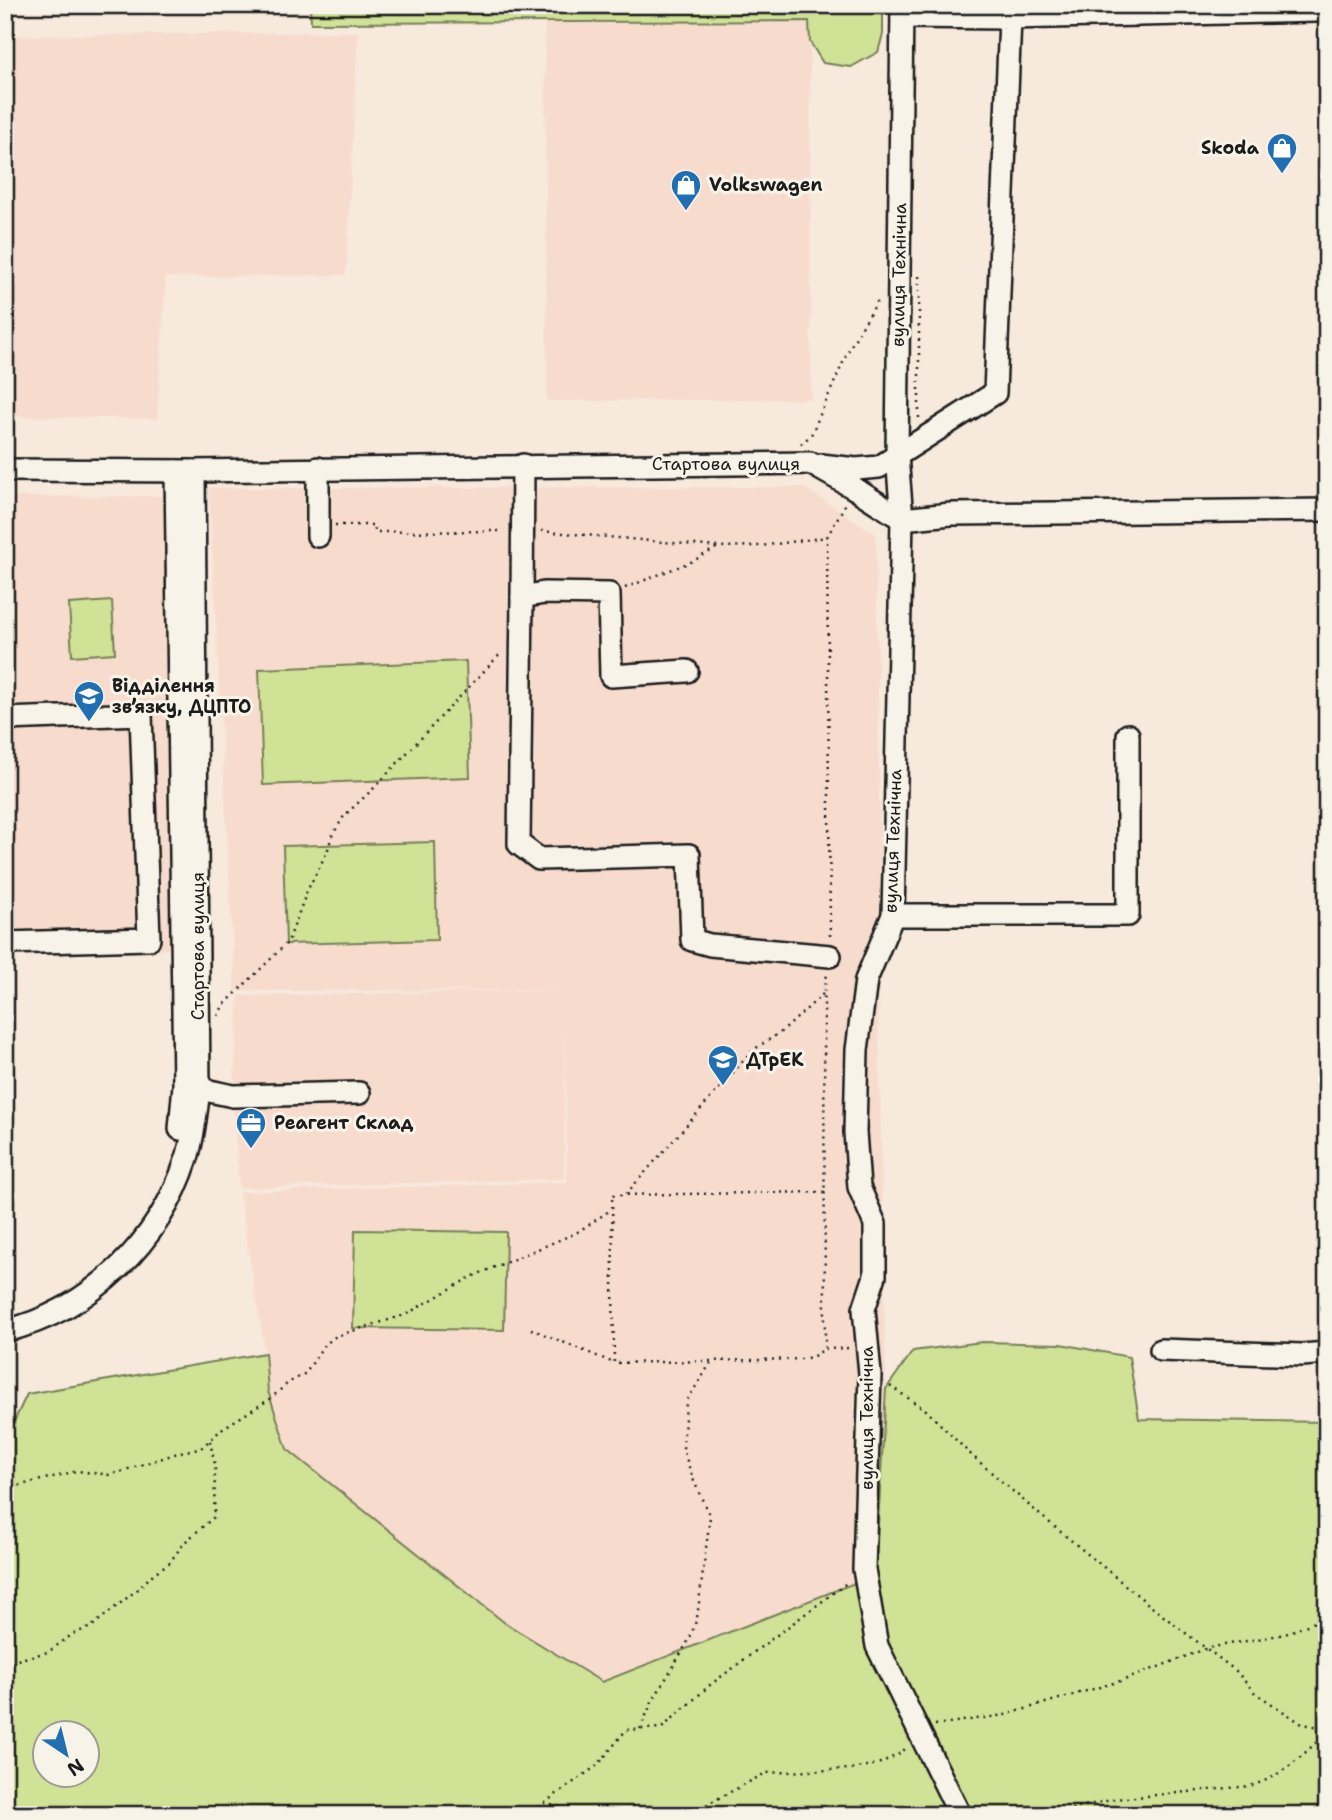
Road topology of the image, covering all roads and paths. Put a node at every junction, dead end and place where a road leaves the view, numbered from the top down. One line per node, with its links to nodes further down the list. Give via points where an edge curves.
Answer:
1 (1320, 9): 3 (street)
2 (902, 11): 3 (street); 5 (street, вулиця Технічна)
3 (1010, 18): 5 (street, via 995,393)
4 (880, 297): 7 (path, via 850,347 811,435)
5 (897, 455): 6 (street, via 879,467); 14 (street, вулиця Технічна)
6 (810, 463): 7 (street, Стартова вулиця); 12 (street, Стартова вулиця)
7 (777, 464): 8 (street, Стартова вулиця)
8 (523, 465): 9 (street, Стартова вулиця); 15 (street)
9 (318, 468): 11 (street, Стартова вулиця); 16 (street)
10 (5, 470): 11 (street, Стартова вулиця)
11 (185, 471): 30 (street, Стартова вулиця)
12 (854, 488): 14 (street, Стартова вулиця); 17 (path)
13 (1327, 510): 14 (street, via 951,514)
14 (902, 519): 25 (street, вулиця Технічна)
15 (522, 529): 16 (path, via 374,532 374,525); 18 (path); 20 (street)
16 (318, 530)
17 (827, 537): 18 (path); 27 (path)
18 (718, 547): 19 (path)
19 (609, 594): 20 (street); 22 (street, via 611,676)
20 (522, 597): 21 (street)
21 (521, 634): 27 (street, via 519,844 539,859 688,855 692,940); 29 (path, via 344,816 288,942 223,1006)
22 (687, 671)
23 (5, 719): 26 (street, via 141,714 149,939)
24 (1128, 735): 25 (street, via 1128,915)
25 (892, 915): 40 (street, вулиця Технічна, via 866,980 857,1050 859,1187 875,1224 875,1276 864,1309)
26 (5, 943)
27 (830, 956): 28 (path)
28 (824, 993): 33 (path); 34 (path, via 784,1030 752,1050)
29 (214, 1023)
30 (191, 1087): 31 (street, via 233,1096); 32 (street, Стартова вулиця); 37 (street, Стартова вулиця, via 192,1135 179,1178 158,1219 127,1261 94,1290 55,1313)
31 (359, 1093)
32 (180, 1129)
33 (825, 1192): 34 (path); 38 (path)
34 (625, 1195): 35 (path, via 612,1195)
35 (612, 1209): 43 (path); 45 (path, via 576,1233 471,1277 405,1315 335,1336 306,1373)
36 (531, 1329): 43 (path)
37 (5, 1331)
38 (825, 1349): 40 (path); 42 (path, via 801,1359)
39 (1161, 1350): 41 (street)
40 (868, 1351): 44 (street, вулиця Технічна)
41 (1327, 1353)
42 (712, 1362): 43 (path); 52 (path, via 686,1402 683,1449 710,1517 697,1618)
43 (614, 1363)
44 (870, 1374): 47 (street, вулиця Технічна); 49 (path, via 880,1376 926,1410 1039,1514)
45 (210, 1441): 46 (path, via 200,1449 110,1475 77,1471); 50 (path, via 215,1466 214,1517 117,1608 48,1652)
46 (5, 1489)
47 (864, 1569): 51 (street, вулиця Технічна, via 877,1646); 52 (path, via 710,1685 662,1728)
48 (1327, 1617): 49 (path, via 1285,1634)
49 (1208, 1648): 51 (path, via 1127,1679 1005,1714); 53 (path, via 1254,1692 1302,1724)
50 (5, 1666)
51 (917, 1728): 57 (path, via 903,1752 878,1764 766,1773); 58 (street, вулиця Технічна)
52 (640, 1729): 54 (path, via 626,1730 598,1765)
53 (1327, 1730): 59 (path, via 1282,1773 1266,1782 1115,1799)
54 (544, 1803): 55 (path); 56 (path)
55 (527, 1815)
56 (587, 1815)
57 (687, 1815)
58 (960, 1815)
59 (1044, 1815)

